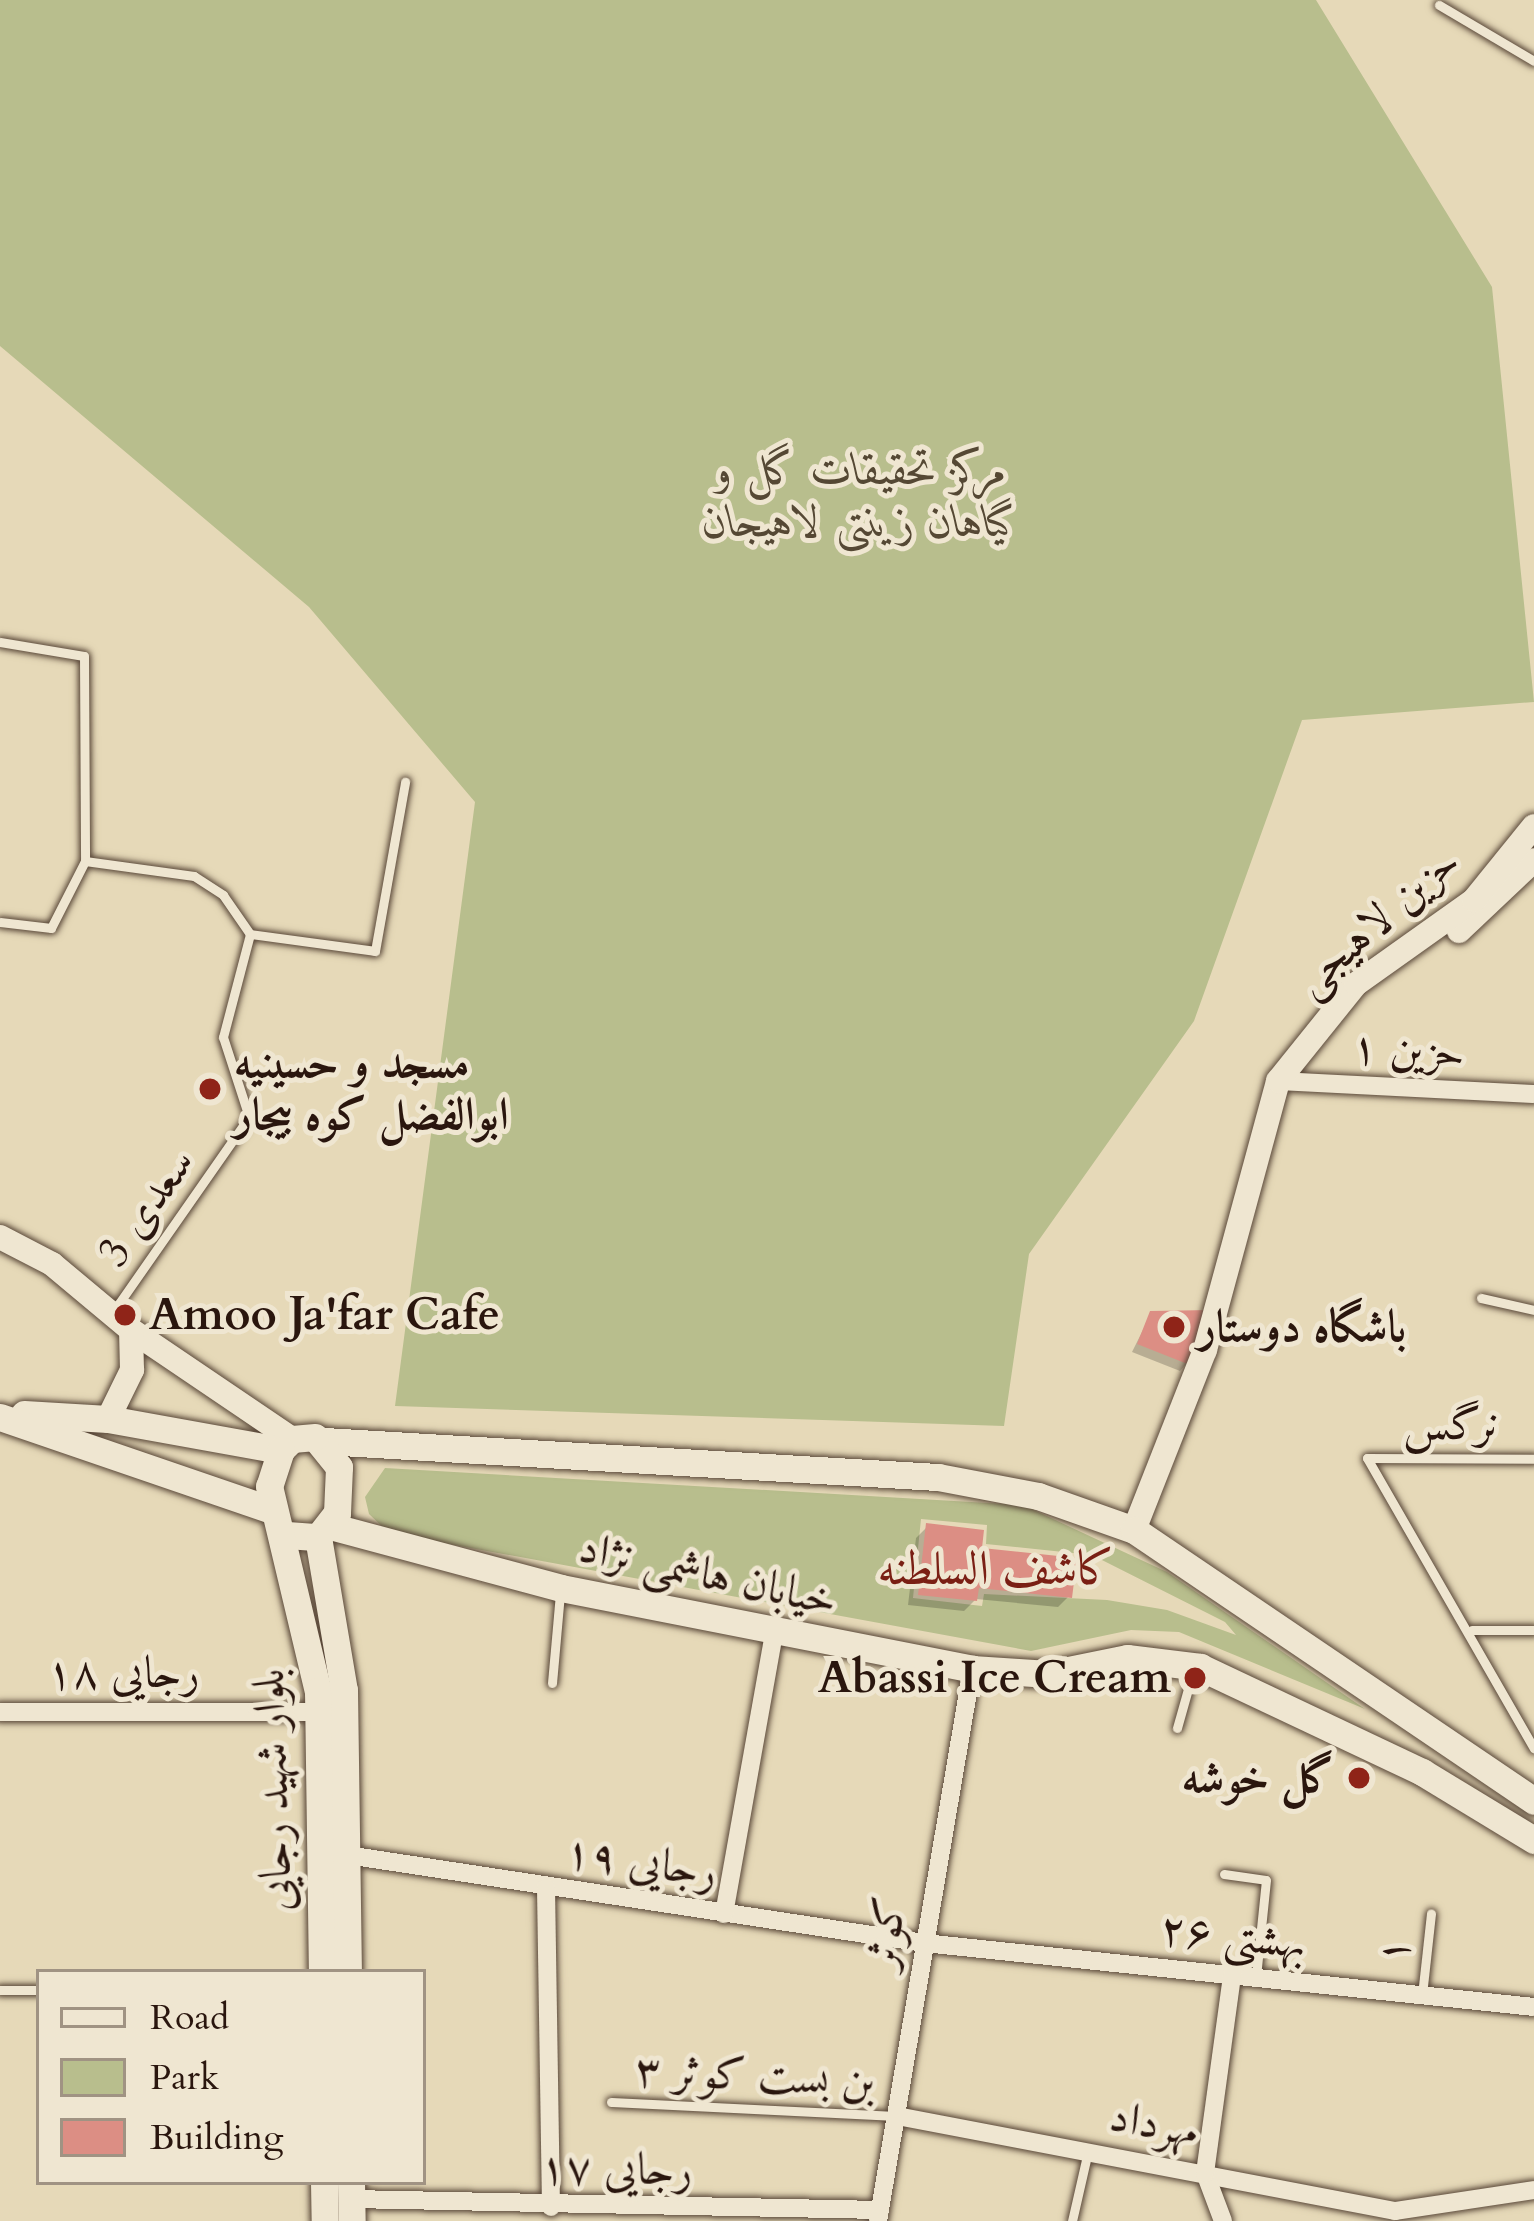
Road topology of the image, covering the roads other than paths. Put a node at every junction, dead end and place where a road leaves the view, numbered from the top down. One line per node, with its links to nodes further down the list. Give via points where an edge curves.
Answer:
1 (1439, 5): 2 (lane)
2 (1534, 61)
3 (0, 642): 7 (lane, via 84,656)
4 (405, 782): 9 (lane, via 375,951)
5 (1534, 826): 10 (street, حزین لاهیجی, via 1474,900 1357,984)
6 (1534, 860): 10 (street, حزین لاهیجی, via 1486,913 1354,1003)
7 (85, 861): 8 (lane, via 51,928); 9 (lane, via 194,876 223,895)
8 (0, 922)
9 (250, 934): 15 (lane, سعدی 3, via 223,1037 249,1118)
10 (1278, 1081): 11 (street, حزین ۱); 22 (street, حزین لاهیجی, via 1205,1349)
11 (1534, 1094)
12 (0, 1237): 15 (street, via 52,1264)
13 (1481, 1298): 14 (lane)
14 (1534, 1310)
15 (122, 1322): 17 (street, via 132,1370); 19 (street)
16 (0, 1415): 17 (main road); 21 (main road)
17 (108, 1419): 19 (main road)
18 (324, 1441): 19 (main road); 22 (main road, via 938,1477 1038,1496); 23 (main road, بلوار شهید رجایی, via 342,1490)
19 (286, 1445): 21 (main road)
20 (1534, 1459): 28 (lane, نرگس, via 1367,1458)
21 (272, 1510): 24 (main road)
22 (1134, 1530): 38 (main road)
23 (324, 1532): 24 (main road, خیابان هاشمی نژاد); 25 (main road, خیابان هاشمی نژاد); 26 (main road, بلوار شهید رجایی)
24 (287, 1535): 27 (main road, بلوار شهید رجایی)
25 (561, 1588): 30 (main road, خیابان هاشمی نژاد); 33 (lane)
26 (331, 1611): 27 (main road, via 313,1603); 40 (main road, بلوار شهید رجایی, via 344,1690)
27 (304, 1623): 35 (main road, بلوار شهید رجایی)
28 (1472, 1630): 29 (lane); 37 (lane)
29 (1534, 1630)
30 (774, 1632): 32 (main road, خیابان هاشمی نژاد); 44 (street)
31 (1195, 1665): 32 (main road, خیابان هاشمی نژاد, via 1127,1658 1049,1674); 36 (lane); 39 (main road, خیابان هاشمی نژاد, via 1422,1772)
32 (972, 1669): 45 (street, کوثر)
33 (552, 1683)
34 (0, 1712): 35 (street, رجایی ۱۸)
35 (318, 1712): 46 (main road, بلوار شهید رجایی)
36 (1177, 1728)
37 (1534, 1748)
38 (1534, 1801)
39 (1534, 1840)
40 (347, 1855): 42 (street, رجایی ۱۹); 47 (main road, بلوار شهید رجایی)
41 (1224, 1874): 49 (lane, via 1266,1880)
42 (546, 1888): 44 (street, رجایی ۱۹); 61 (street)
43 (1431, 1913): 52 (lane, ۱)
44 (724, 1914): 45 (street, رجایی ۱۹)
45 (924, 1943): 48 (street, بهشتی ۲۶); 55 (street, کوثر)
46 (322, 1969)
47 (348, 1969)
48 (1232, 1975): 49 (street, بهشتی ۲۶); 57 (street)
49 (1256, 1977): 52 (street, بهشتی ۲۶)
50 (0, 1990): 51 (lane)
51 (36, 1990)
52 (1422, 1995): 53 (street, بهشتی ۲۶)
53 (1534, 2007)
54 (611, 2102): 55 (lane, بن بست کوثر ۳)
55 (897, 2116): 56 (street, مهرداد); 63 (street, کوثر)
56 (1088, 2151): 57 (street, مهرداد); 66 (lane)
57 (1205, 2173): 64 (street, مهرداد); 67 (street)
58 (325, 2185): 65 (main road)
59 (1534, 2189): 64 (street)
60 (351, 2201): 61 (street, رجایی ۱۷)
61 (551, 2207): 62 (street, رجایی ۱۷)
62 (602, 2215): 63 (street, رجایی ۱۷)
63 (879, 2216)
64 (1397, 2216)
65 (325, 2221)
66 (1072, 2221)
67 (1223, 2221)

